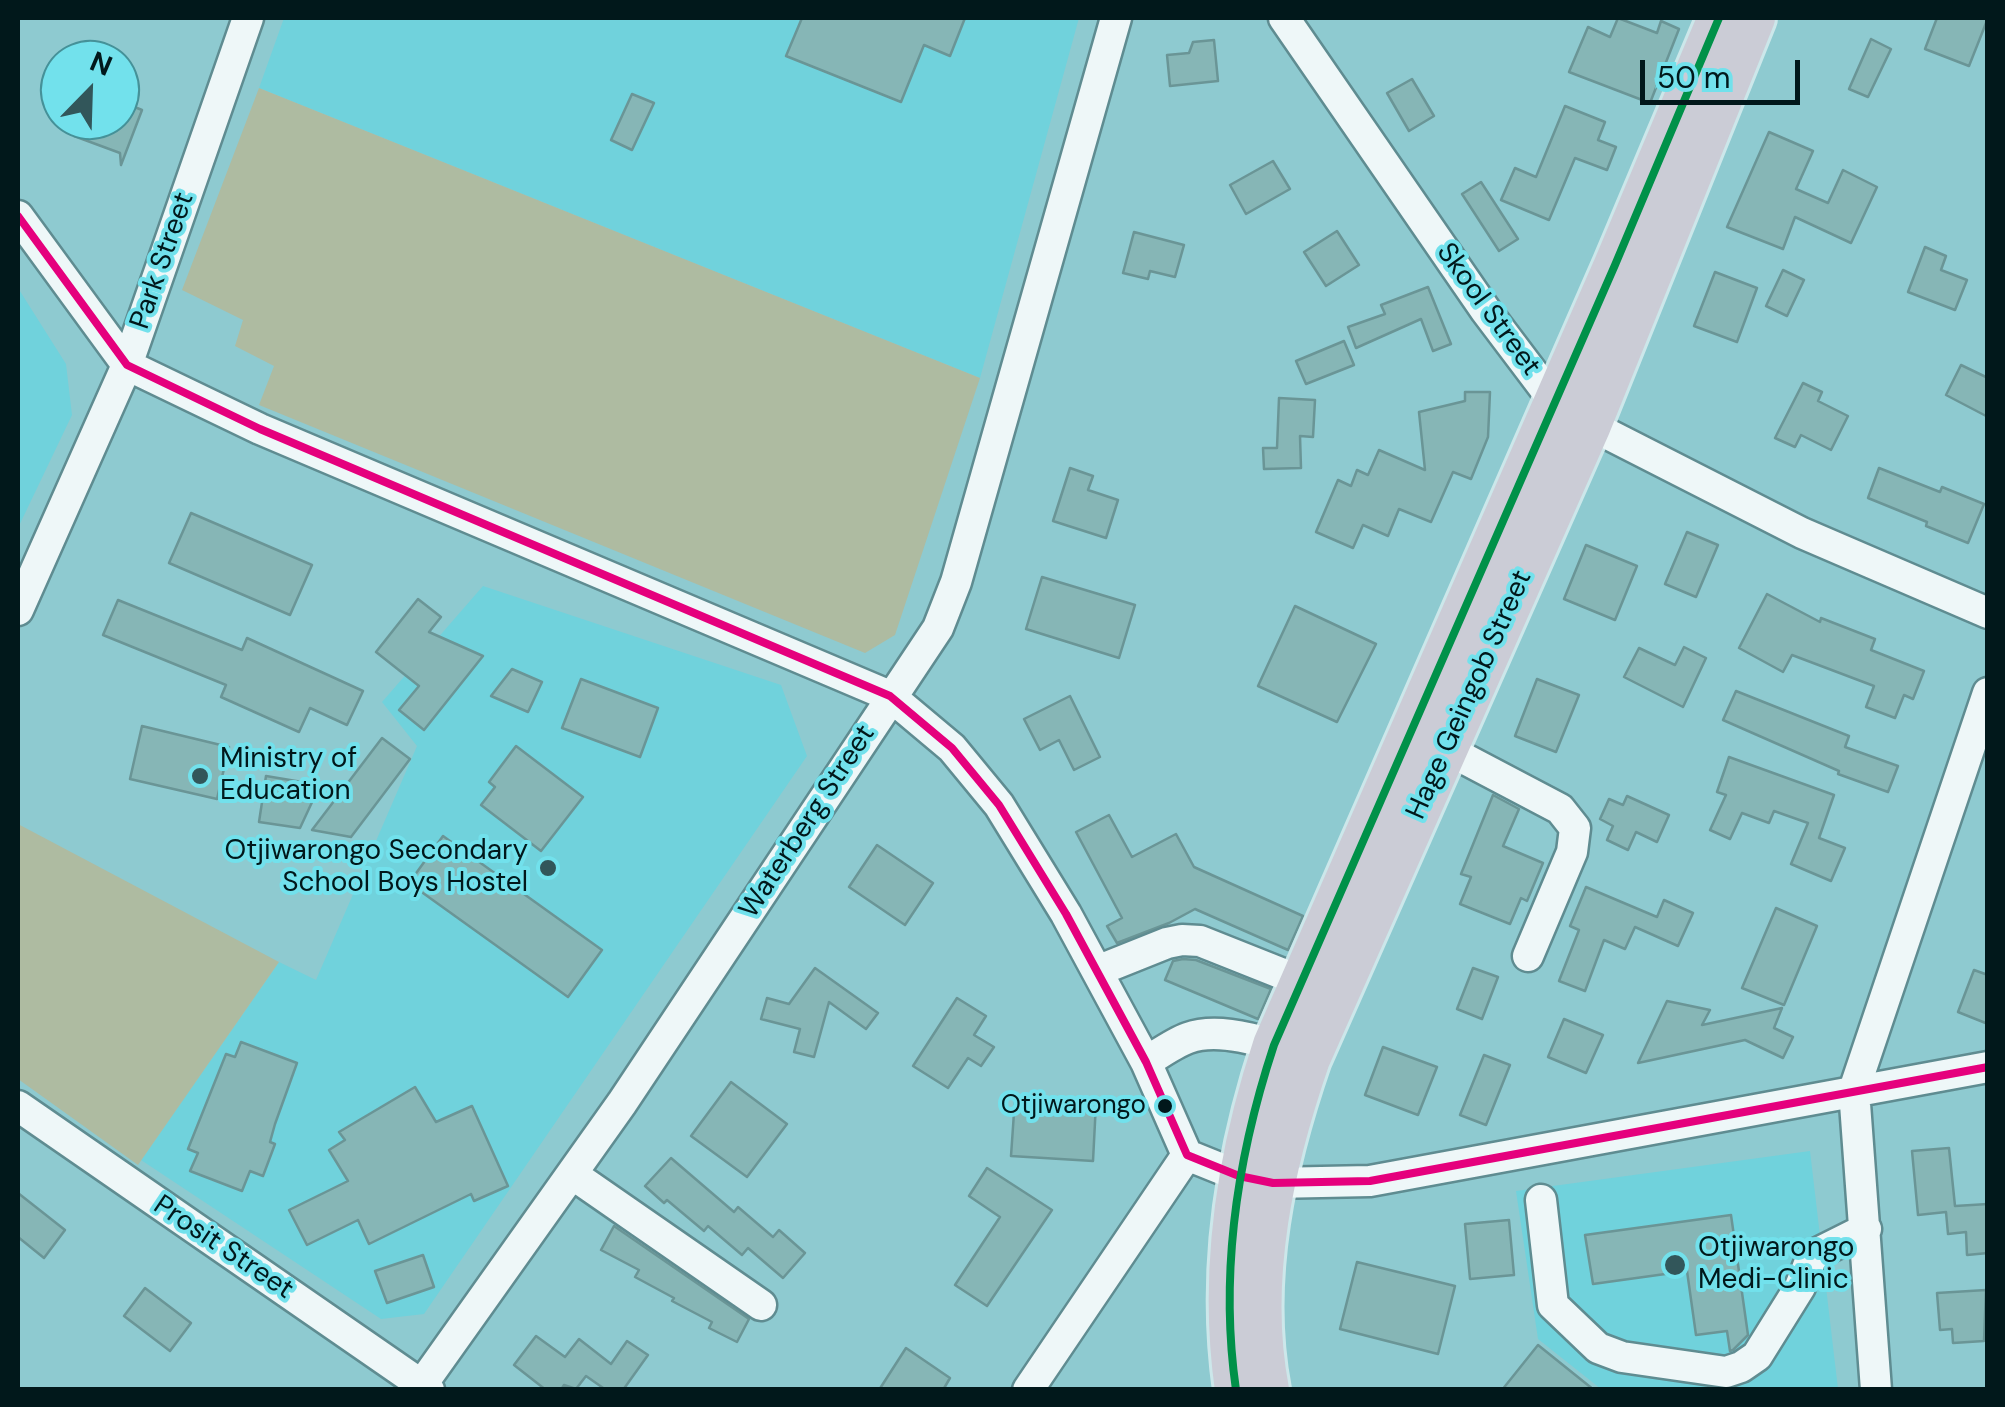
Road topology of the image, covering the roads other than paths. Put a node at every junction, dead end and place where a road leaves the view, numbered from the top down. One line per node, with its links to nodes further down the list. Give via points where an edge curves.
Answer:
1 (248, 18): 8 (street, Park Street)
2 (1116, 18): 14 (street, Waterberg Street, via 956,582 938,628)
3 (1284, 18): 9 (street, Skool Street)
4 (1719, 18): 7 (highway, Hage Geingob Street)
5 (1754, 18): 7 (highway, Hage Geingob Street)
6 (18, 216): 8 (street)
7 (1632, 272): 9 (highway, Hage Geingob Street); 10 (highway, Hage Geingob Street)
8 (127, 365): 11 (street, Park Street); 14 (street, via 260,430)
9 (1554, 401): 10 (street, Skool Street); 17 (highway, Hage Geingob Street)
10 (1590, 426): 12 (street, Skool Street, via 1802,532); 15 (highway, Hage Geingob Street)
11 (18, 610)
12 (1988, 613)
13 (1988, 693): 22 (street)
14 (890, 696): 18 (street, via 952,748 999,805); 25 (street, Waterberg Street)
15 (1446, 749): 16 (street, via 1560,809 1575,828 1572,852); 17 (highway, Hage Geingob Street)
16 (1528, 956)
17 (1325, 963): 18 (street, via 1182,940); 19 (highway, Hage Geingob Street)
18 (1096, 971): 20 (street)
19 (1291, 1052): 20 (street, via 1211,1034 1186,1039); 26 (highway, Hage Geingob Street, via 1259,1090)
20 (1146, 1062): 24 (street)
21 (1988, 1068): 22 (street)
22 (1854, 1090): 26 (street, via 1370,1181); 28 (street)
23 (18, 1106): 30 (street, Prosit Street)
24 (1187, 1155): 26 (street); 31 (street)
25 (572, 1174): 29 (street); 30 (street, Waterberg Street)
26 (1256, 1180): 32 (highway, Hage Geingob Street, via 1228,1306); 33 (highway, Hage Geingob Street)
27 (1541, 1200): 28 (street, via 1553,1306 1588,1340 1622,1356 1726,1372 1756,1356 1812,1256)
28 (1866, 1229): 34 (street)
29 (761, 1304)
30 (423, 1388)
31 (1028, 1390)
32 (1236, 1390)
33 (1268, 1390)
34 (1876, 1390)

